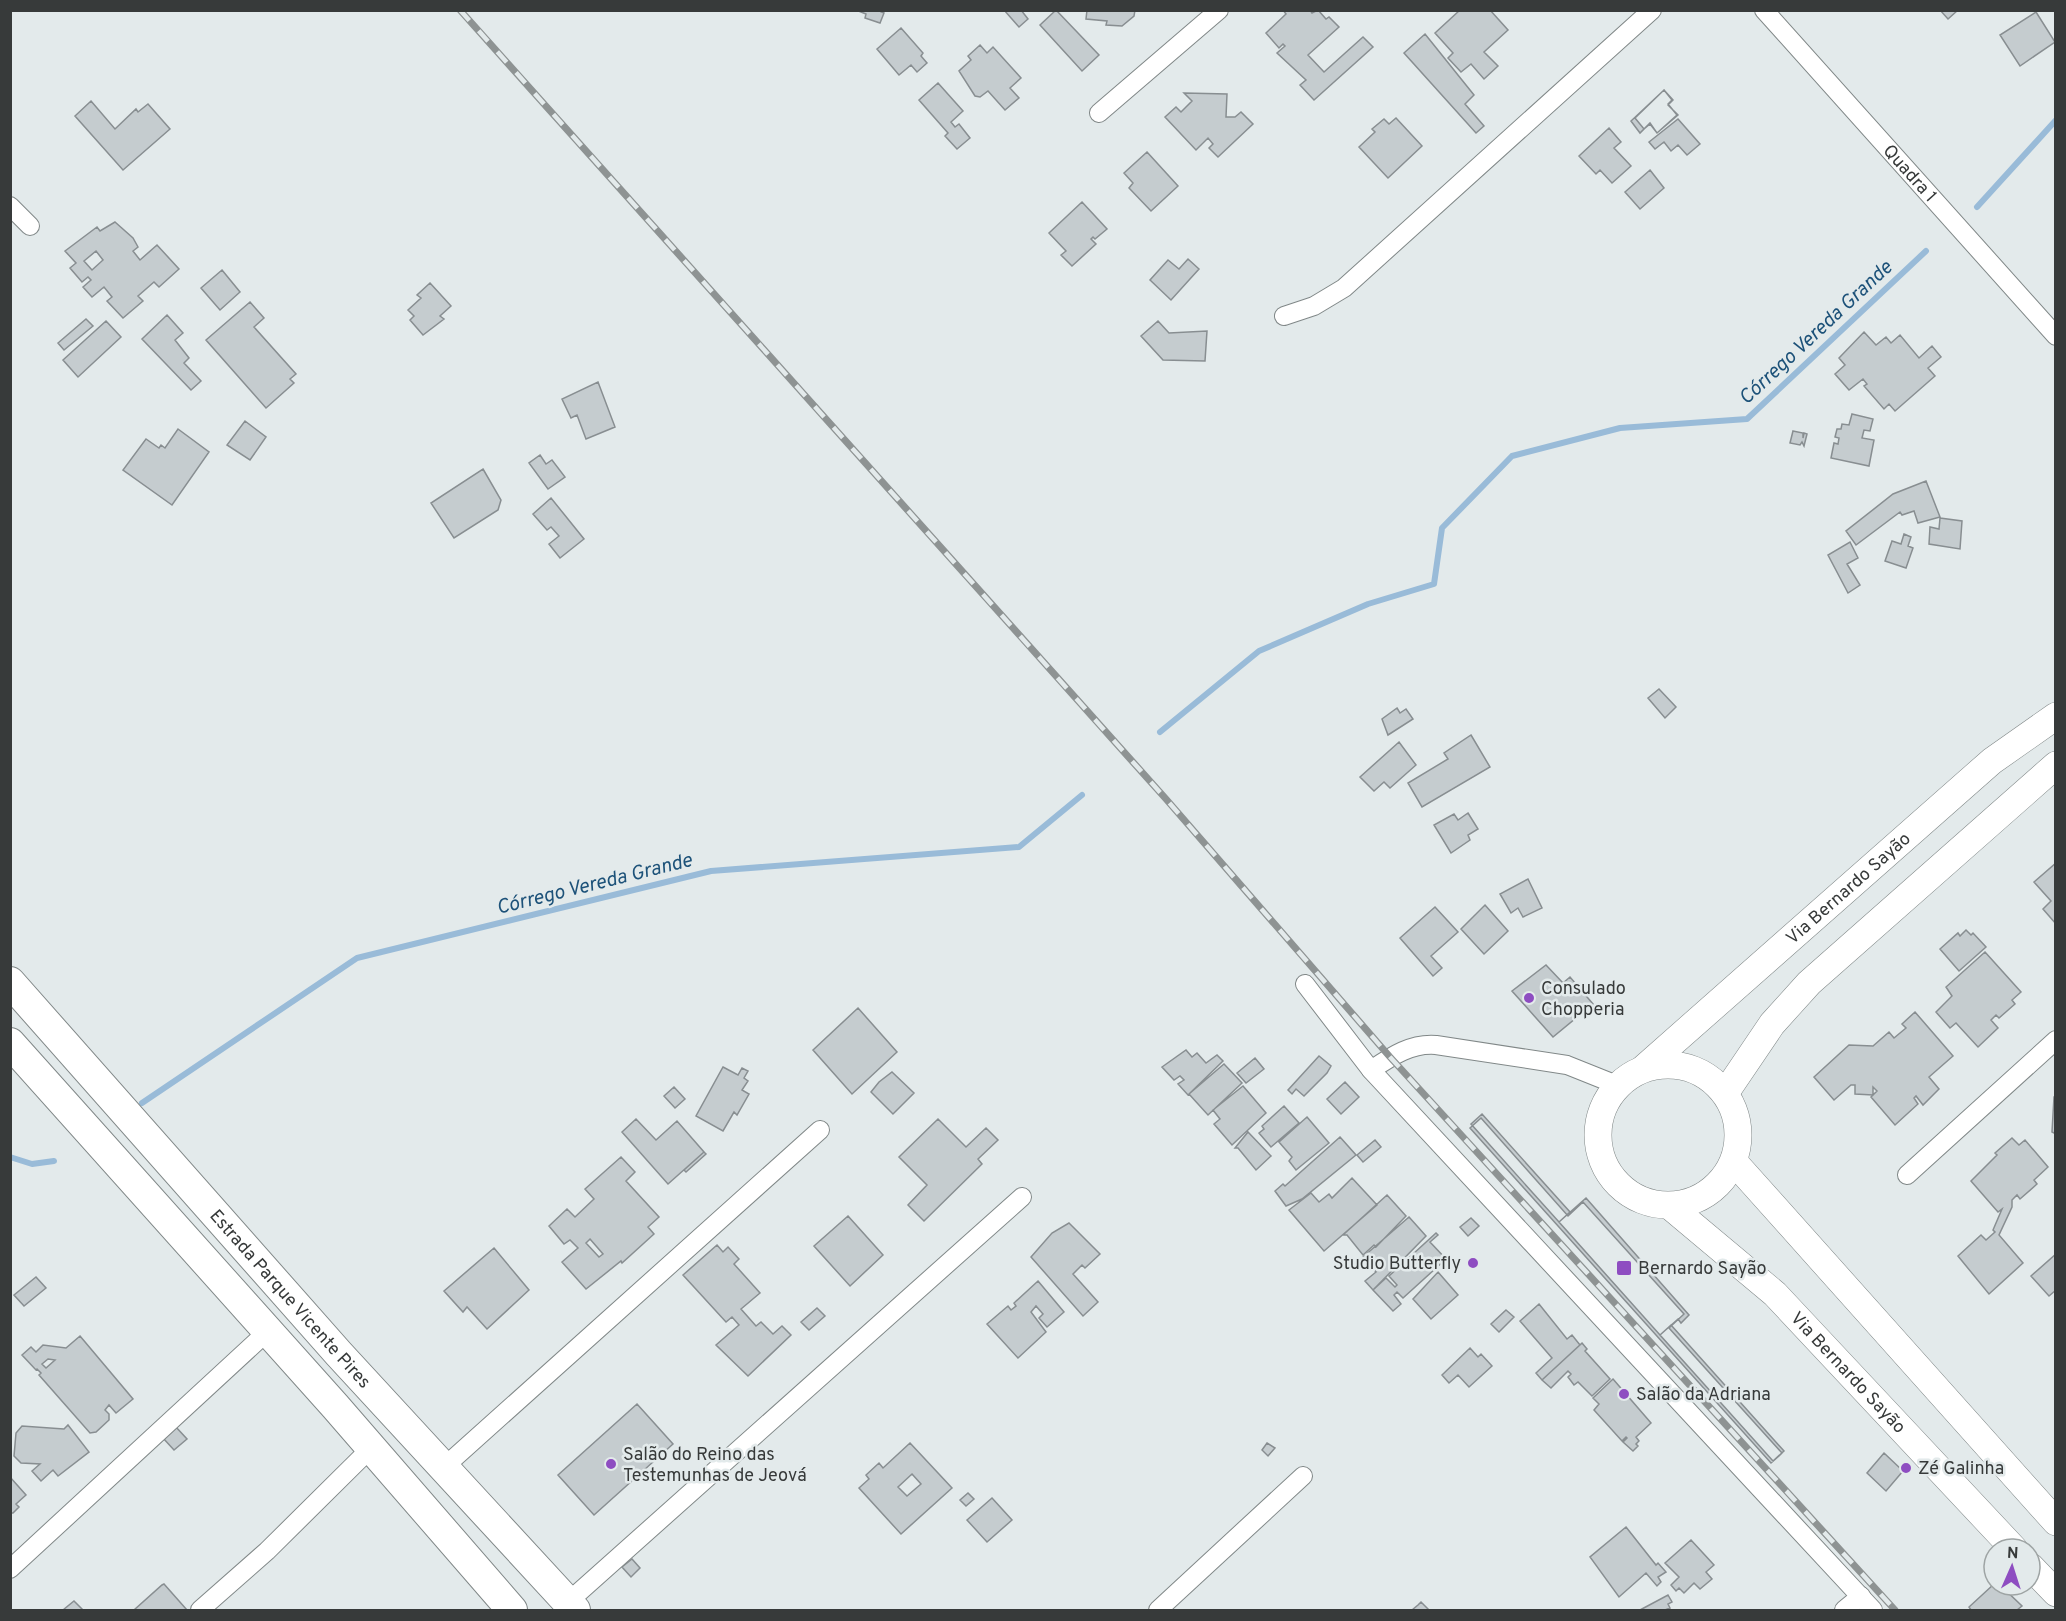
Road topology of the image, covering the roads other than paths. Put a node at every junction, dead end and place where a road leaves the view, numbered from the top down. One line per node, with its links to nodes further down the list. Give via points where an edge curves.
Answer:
1 (1219, 10): 4 (street)
2 (1652, 10): 7 (street, via 1344,288 1314,306)
3 (1764, 10): 8 (street, Quadra 1)
4 (1099, 113)
5 (10, 206): 6 (street)
6 (30, 226)
7 (1284, 316)
8 (2055, 336)
9 (2055, 716): 15 (main road, Via Bernardo Sayão, via 1992,761)
10 (2055, 765): 18 (main road, via 1809,983 1772,1024)
11 (10, 982): 26 (main road, Estrada Parque Vicente Pires)
12 (1305, 984): 16 (street)
13 (2055, 1040): 21 (street)
14 (10, 1042): 24 (main road)
15 (1644, 1068): 17 (main road); 18 (main road, via 1674,1064 1703,1072)
16 (1371, 1070): 17 (street, via 1422,1044 1567,1065); 37 (street)
17 (1617, 1085): 23 (main road, via 1600,1114 1597,1147 1606,1168 1611,1178 1637,1200)
18 (1726, 1092): 20 (main road, via 1740,1126)
19 (820, 1130): 28 (street)
20 (1735, 1163): 23 (main road, via 1709,1194); 32 (main road)
21 (1907, 1175)
22 (1022, 1197): 38 (street)
23 (1671, 1207): 33 (main road, Via Bernardo Sayão, via 1775,1294)
24 (268, 1331): 25 (main road); 34 (street)
25 (335, 1406): 26 (main road, via 349,1410 374,1432 384,1431); 27 (main road)
26 (400, 1419): 28 (main road, Estrada Parque Vicente Pires)
27 (371, 1448): 30 (main road); 39 (street)
28 (443, 1468): 31 (main road, Estrada Parque Vicente Pires)
29 (1303, 1476): 41 (street)
30 (408, 1489): 31 (main road, via 430,1478); 40 (main road)
31 (485, 1514): 38 (main road, Estrada Parque Vicente Pires)
32 (2055, 1522)
33 (2003, 1537)
34 (10, 1569)
35 (2042, 1579): 36 (main road)
36 (2055, 1593)
37 (1860, 1596): 42 (street); 43 (street)
38 (571, 1606)
39 (200, 1611)
40 (512, 1611)
41 (1158, 1611)
42 (1844, 1611)
43 (1873, 1611)

